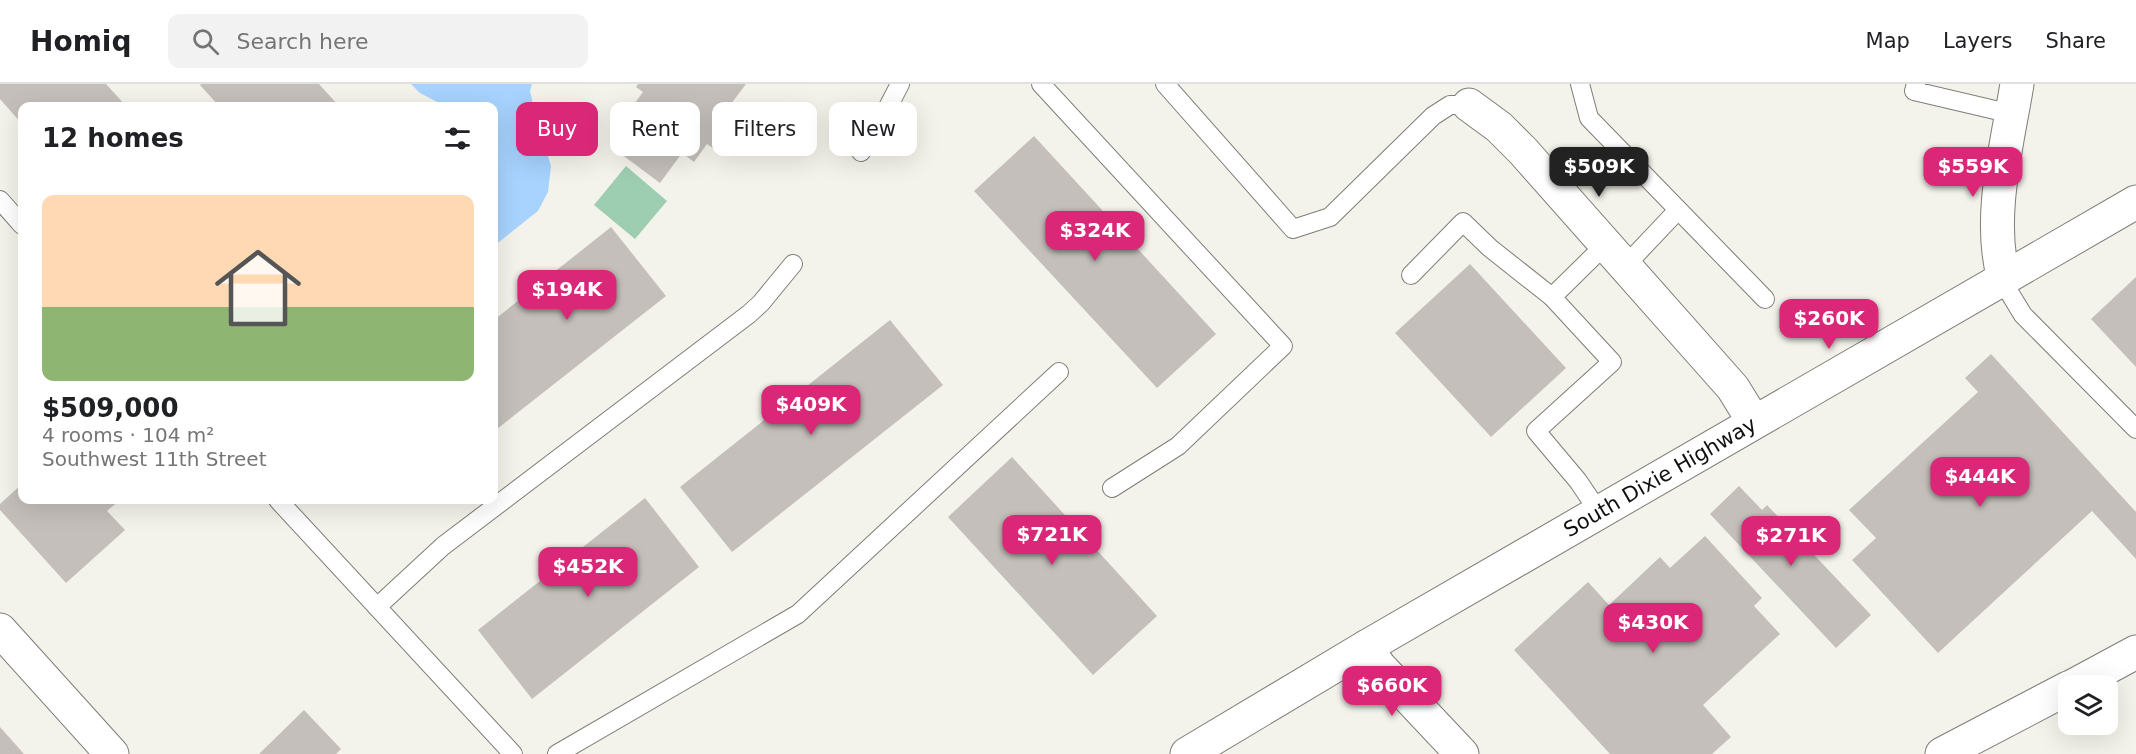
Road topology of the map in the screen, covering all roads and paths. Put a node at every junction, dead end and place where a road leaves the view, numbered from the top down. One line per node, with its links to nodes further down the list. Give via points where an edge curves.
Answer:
1 (900, 84): 7 (lane)
2 (1041, 84): 22 (lane, via 1283,346 1178,446)
3 (1165, 84): 8 (lane, via 1293,229 1330,217 1433,116 1450,105)
4 (1580, 84): 10 (lane, via 1589,118)
5 (1916, 84): 6 (lane, via 1914,91)
6 (2015, 99): 16 (main road, via 1996,216)
7 (891, 102)
8 (1469, 105): 13 (main road, via 1523,151)
9 (0, 200): 12 (lane)
10 (1678, 210): 13 (lane); 18 (lane)
11 (2132, 212): 16 (main road, South Dixie Highway)
12 (18, 220)
13 (1615, 255): 17 (lane); 20 (main road, via 1732,388)
14 (793, 264): 25 (lane, via 749,314 443,546)
15 (1411, 275): 17 (lane, via 1462,222)
16 (2004, 279): 20 (main road, South Dixie Highway); 21 (lane, via 2023,315)
17 (1552, 297): 24 (lane, via 1612,362 1536,431)
18 (1765, 299)
19 (1059, 372): 33 (lane, via 798,614)
20 (1754, 422): 24 (main road, South Dixie Highway)
21 (2136, 429)
22 (1112, 488)
23 (282, 504): 25 (lane)
24 (1599, 512): 27 (main road, South Dixie Highway)
25 (376, 607): 32 (lane)
26 (0, 630): 31 (main road)
27 (1366, 648): 34 (main road, South Dixie Highway); 35 (main road, via 1378,666)
28 (2136, 652): 29 (main road)
29 (2093, 675)
30 (2058, 693): 36 (main road)
31 (112, 754)
32 (513, 754)
33 (557, 754)
34 (1187, 754)
35 (1462, 754)
36 (1942, 754)

